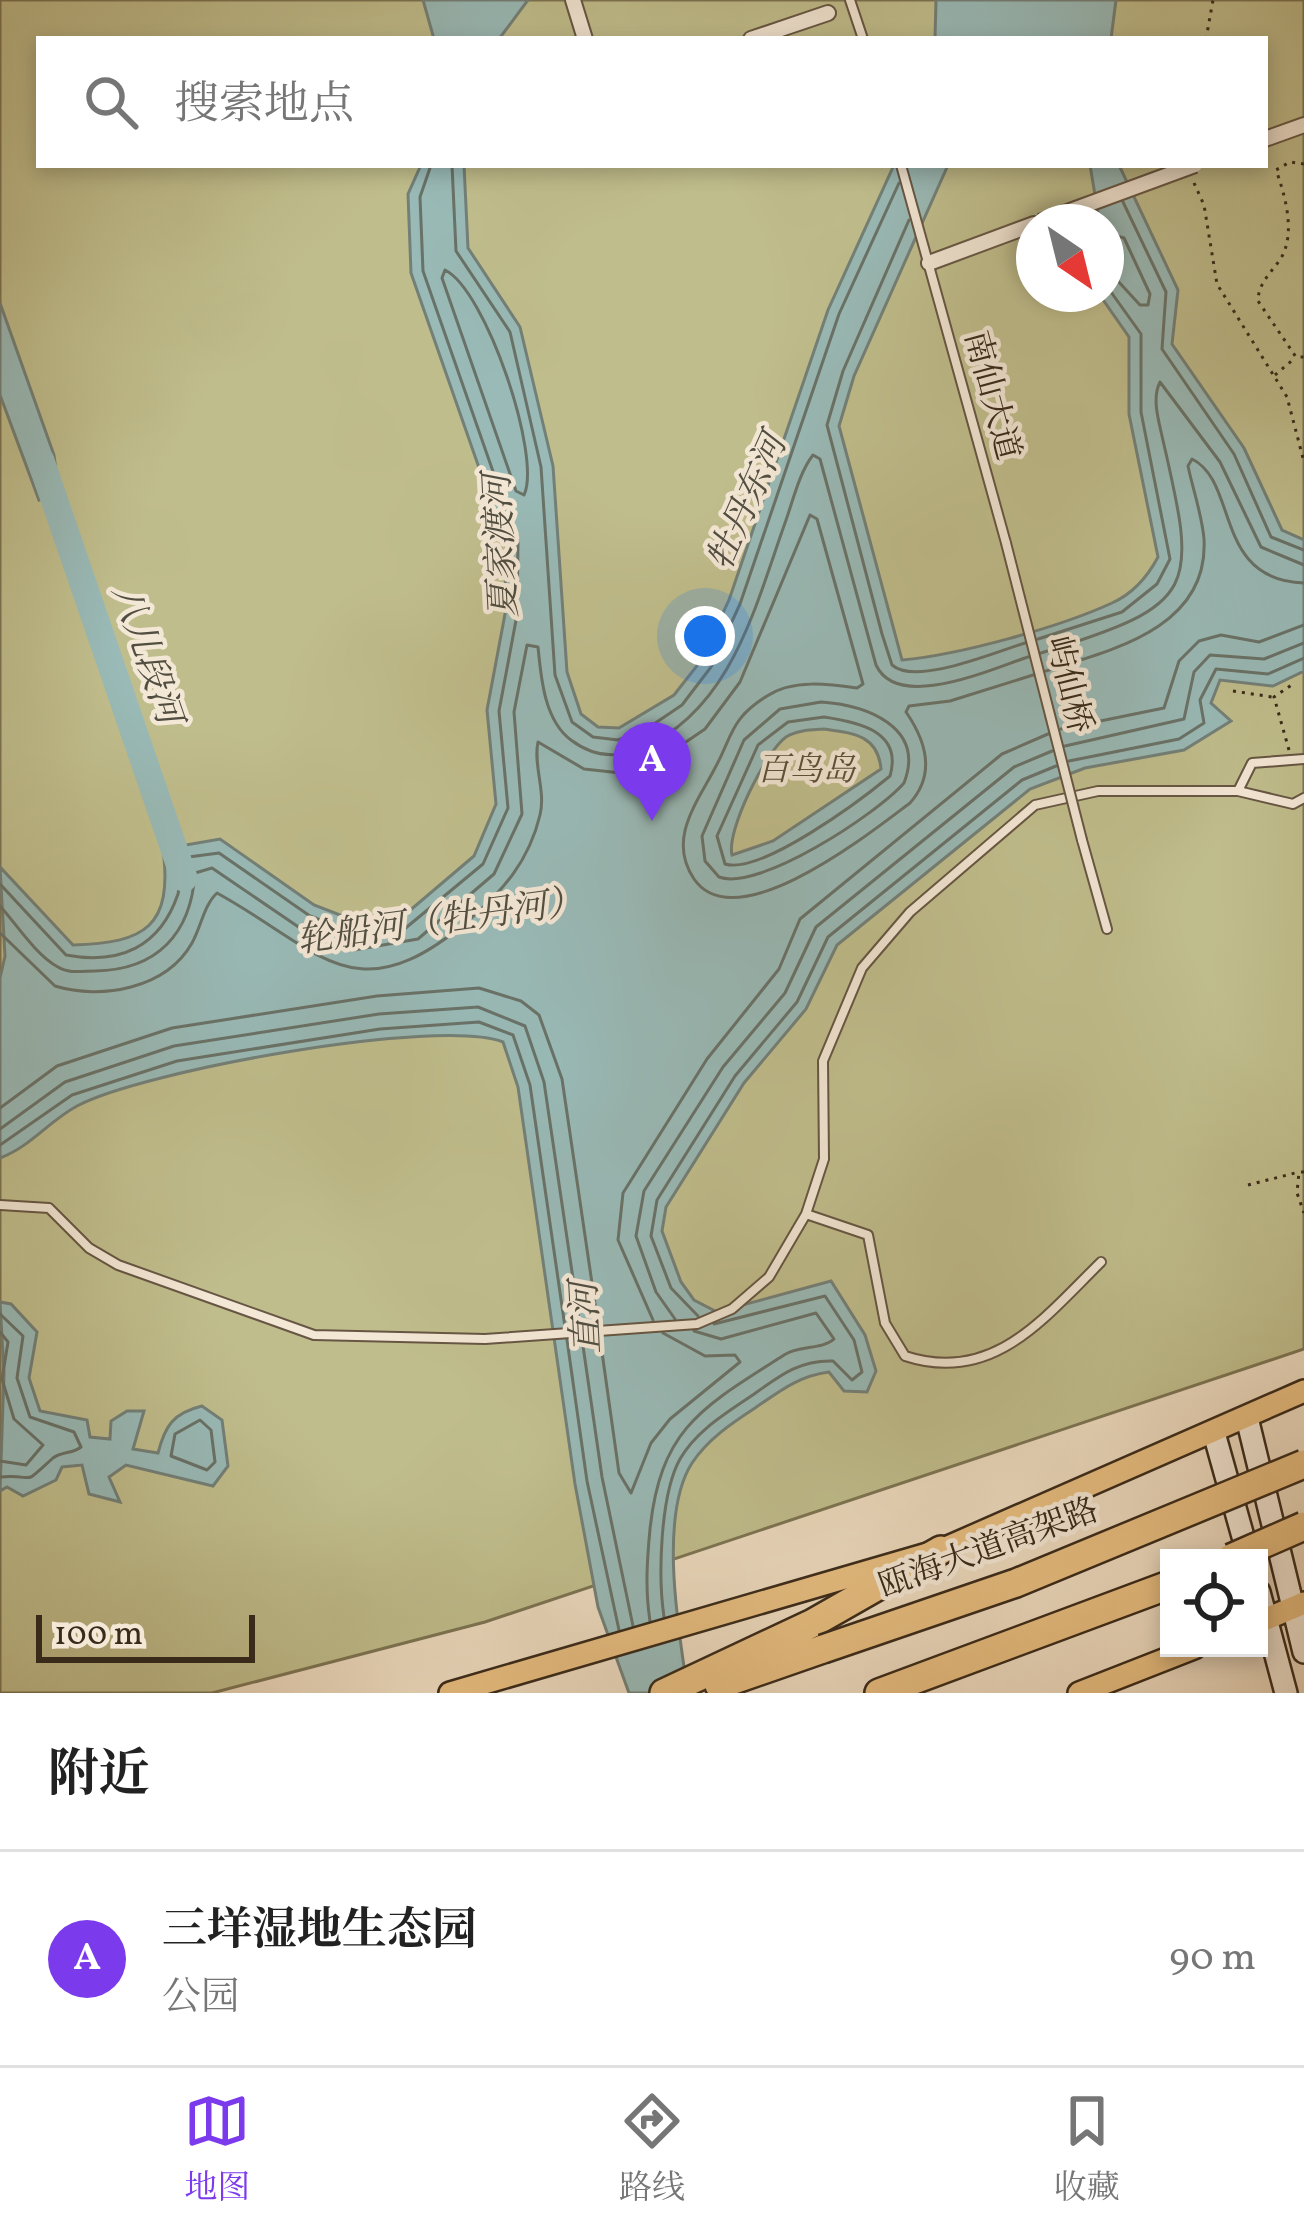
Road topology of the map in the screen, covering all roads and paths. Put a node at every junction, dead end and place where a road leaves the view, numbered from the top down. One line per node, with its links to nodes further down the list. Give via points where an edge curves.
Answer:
1 (572, 0): 5 (street)
2 (850, 0): 7 (lane)
3 (1214, 0): 8 (path)
4 (828, 14): 6 (street)
5 (584, 36)
6 (760, 36)
7 (862, 36)
8 (1207, 36)
9 (1304, 125): 10 (street)
10 (1268, 138)
11 (1304, 164): 17 (path, via 1276,170 1287,200 1286,251 1258,290)
12 (902, 168): 16 (lane, 南仙大道)
13 (1191, 168): 14 (street, bridge); 19 (path, via 1217,284)
14 (1090, 204)
15 (1016, 231): 16 (street)
16 (928, 263): 21 (lane, 南仙大道)
17 (1296, 357): 18 (path); 19 (path)
18 (1304, 357)
19 (1274, 376): 20 (path)
20 (1304, 462)
21 (1006, 543): 29 (lane, 屿仙桥, bridge)
22 (1293, 684): 24 (path)
23 (1232, 691): 24 (path)
24 (1274, 697): 25 (path)
25 (1292, 758): 26 (lane); 27 (lane, via 1252,763)
26 (1304, 759)
27 (1238, 791): 28 (lane, via 1293,804); 34 (lane, via 1098,791 1035,805 910,912 862,968 824,1060 824,1160)
28 (1304, 798)
29 (1107, 929)
30 (1301, 1172): 31 (path); 33 (path)
31 (1248, 1185)
32 (0, 1205): 34 (lane, via 49,1208 118,1264 314,1335 532,1338 697,1324 732,1309 769,1277)
33 (1304, 1213)
34 (806, 1214): 35 (lane, via 868,1234 885,1323 905,1356 937,1367 998,1354)
35 (1101, 1262)
36 (1304, 1390): 37 (main road)
37 (1247, 1418): 38 (main road); 45 (main road)
38 (1214, 1433): 41 (main road); 43 (main road)
39 (1304, 1464): 50 (highway, 瓯海大道高架路, bridge, via 1016,1583)
40 (1304, 1526): 42 (highway, bridge)
41 (1246, 1549)
42 (1252, 1549)
43 (940, 1550): 50 (highway); 51 (main road)
44 (1160, 1588): 53 (highway)
45 (1299, 1606): 46 (main road); 48 (main road)
46 (1268, 1618)
47 (1268, 1636): 55 (main road)
48 (1304, 1652)
49 (1171, 1657): 54 (main road)
50 (709, 1683): 52 (highway)
51 (450, 1693)
52 (664, 1693)
53 (879, 1693)
54 (1079, 1693)
55 (1286, 1693)

